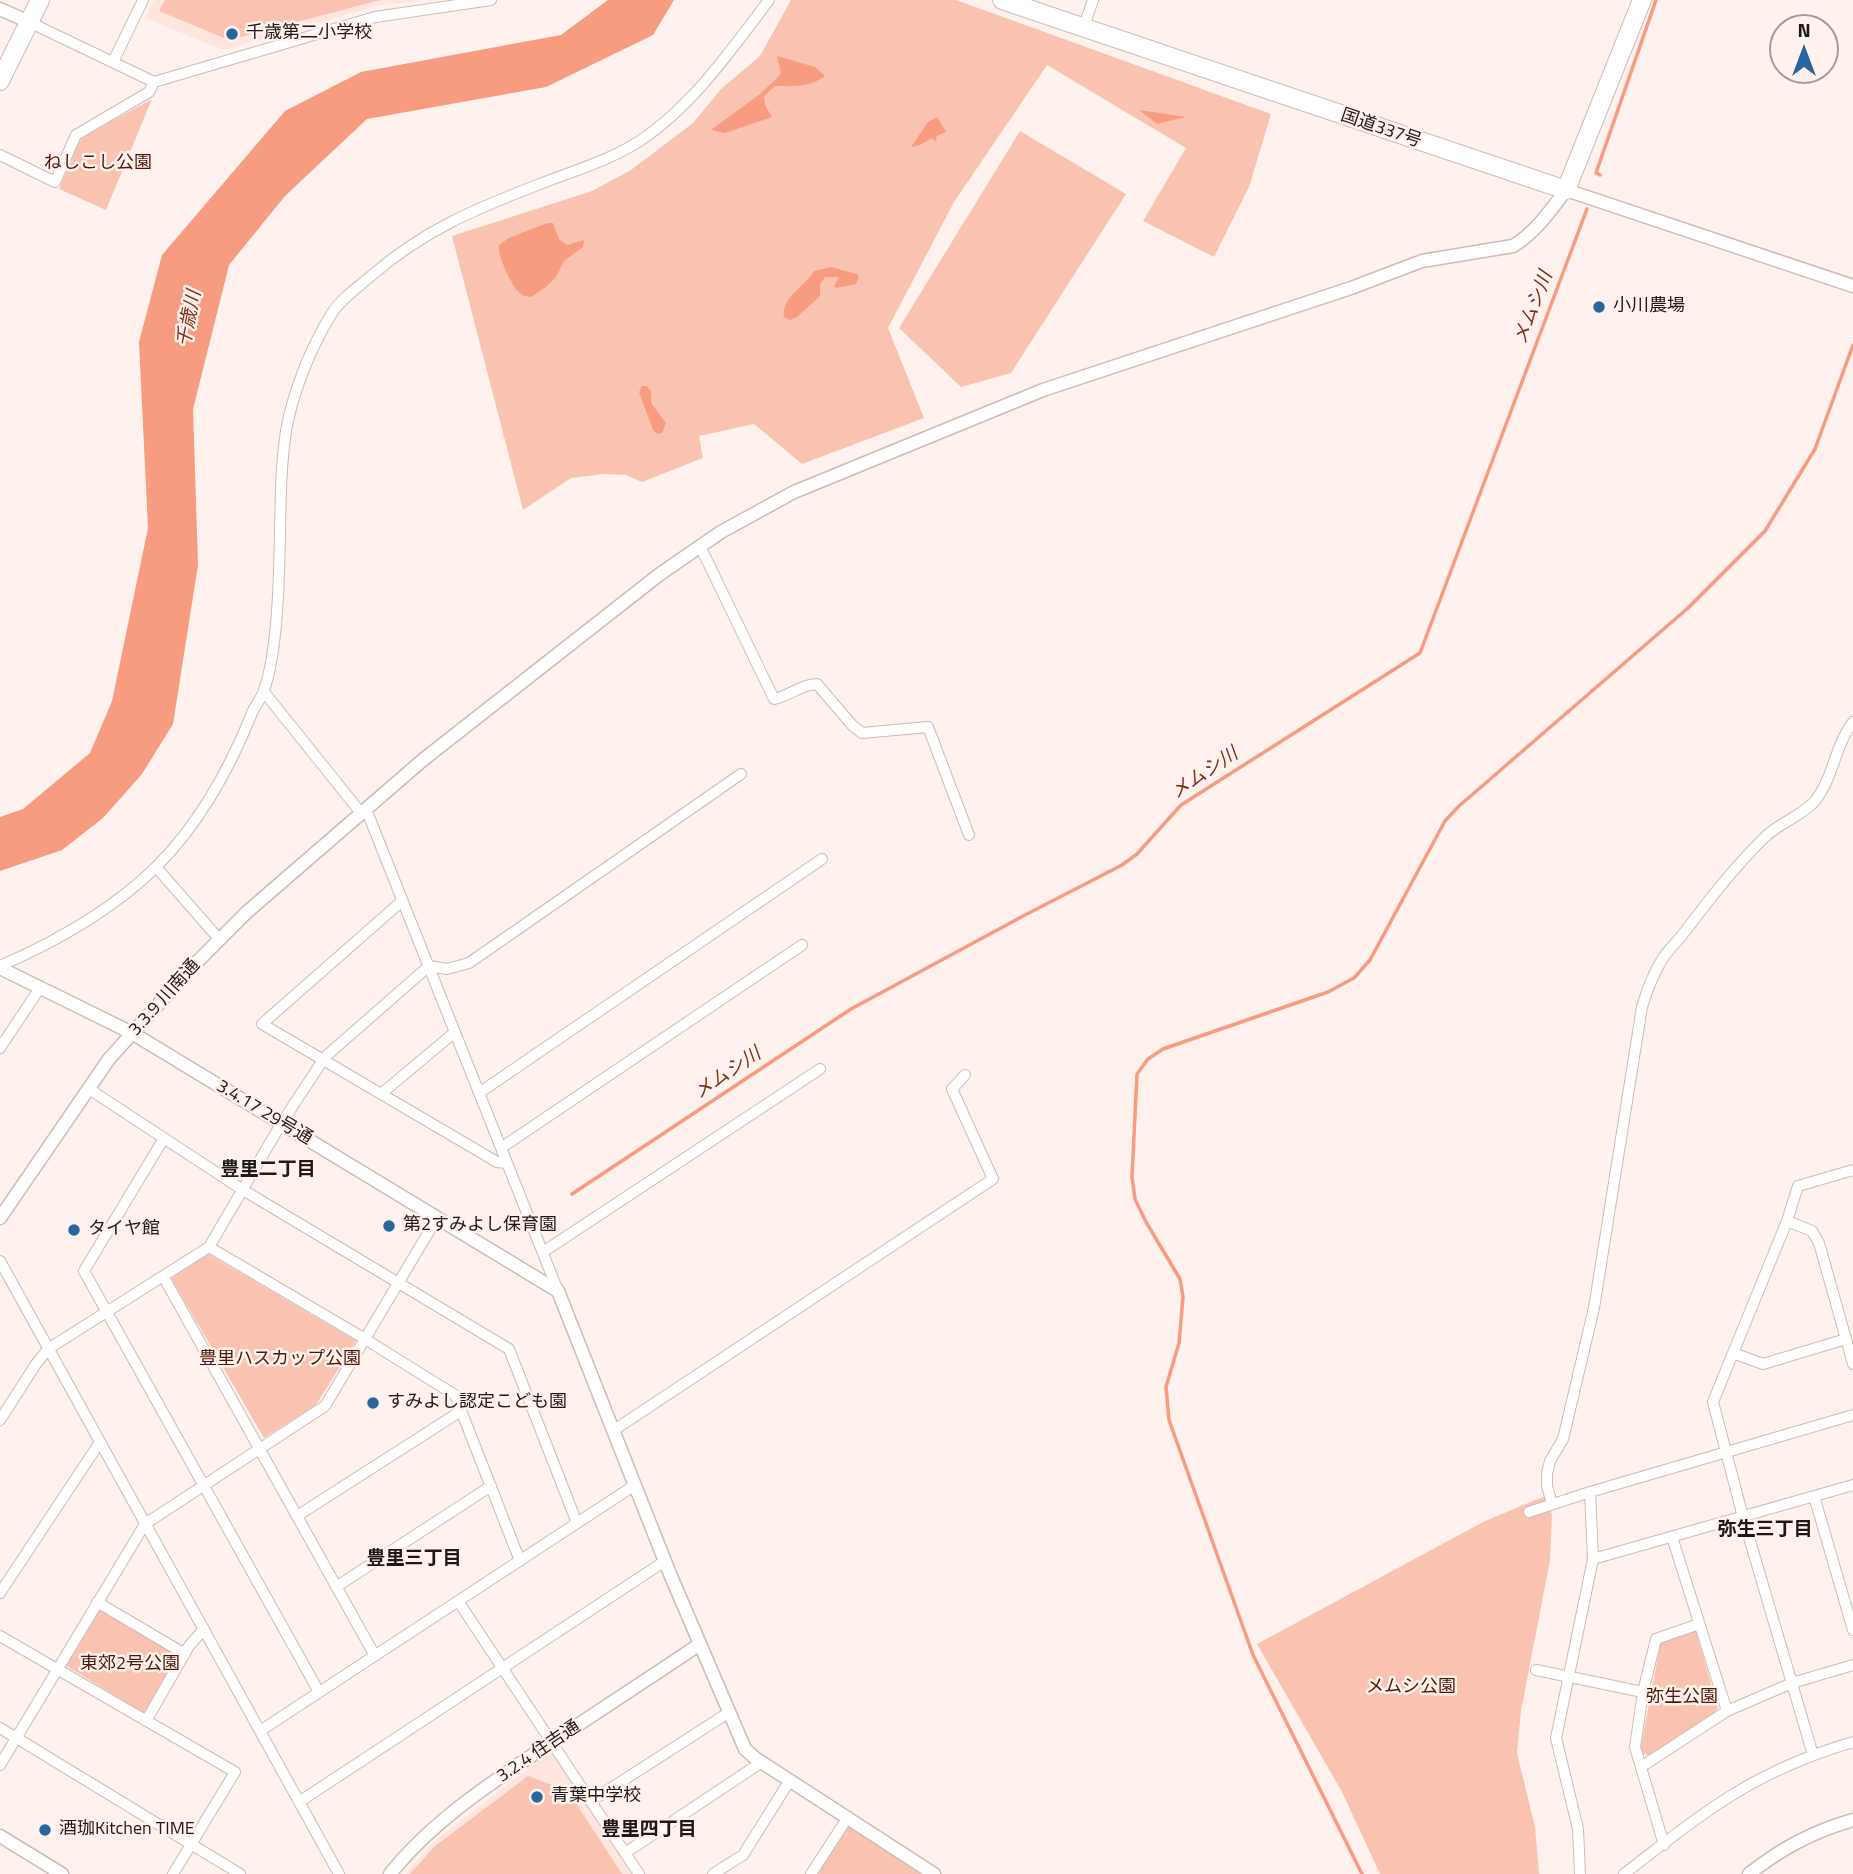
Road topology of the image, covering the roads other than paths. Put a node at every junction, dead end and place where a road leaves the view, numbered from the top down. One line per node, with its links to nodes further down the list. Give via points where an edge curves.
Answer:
1 (40, 0): 10 (highway)
2 (143, 0): 12 (street)
3 (491, 0): 8 (street)
4 (769, 0): 19 (street, via 708,78 638,142 429,232 334,310 301,380 286,429 274,641)
5 (1002, 0): 11 (highway, 国道337号)
6 (1093, 0): 11 (street)
7 (1642, 0): 16 (highway)
8 (459, 2): 14 (street, via 343,25)
9 (0, 9): 10 (street)
10 (29, 22): 12 (street); 13 (highway)
11 (1083, 29): 16 (highway, 国道337号)
12 (113, 62): 14 (street)
13 (0, 81)
14 (154, 82): 15 (street, via 149,92 76,135 55,182)
15 (0, 155)
16 (1566, 190): 17 (street); 18 (street, 3.3.9 川南通, via 1524,240 1513,246 1422,261 1043,390 794,492)
17 (1853, 286)
18 (700, 546): 22 (street, 3.3.9 川南通); 23 (street, via 774,699 817,684 862,733 928,727)
19 (264, 692): 22 (street); 25 (street, via 215,789)
20 (1853, 722): 75 (street, via 1840,742 1825,787 1811,805 1768,835 1739,866 1664,957 1649,984 1594,1308 1563,1439 1547,1473)
21 (741, 774): 29 (street, via 469,963 447,969)
22 (363, 811): 26 (street); 27 (street, 3.3.9 川南通)
23 (969, 835)
24 (822, 859): 39 (street)
25 (156, 867): 27 (street); 30 (street, via 74,929)
26 (402, 901): 29 (street); 35 (street, via 262,1024)
27 (219, 939): 33 (street, 3.3.9 川南通)
28 (802, 945): 43 (street)
29 (429, 966): 32 (street); 35 (street)
30 (0, 967): 31 (street, 3.4.17 29号通)
31 (40, 988): 33 (street, 3.4.17 29号通); 34 (street)
32 (455, 1032): 39 (street); 40 (street)
33 (132, 1033): 38 (street, 3.3.9 川南通); 41 (street, 3.4.17 29号通)
34 (0, 1048)
35 (323, 1060): 40 (street); 41 (street)
36 (820, 1069): 51 (street)
37 (965, 1075): 65 (street, via 952,1088 993,1179)
38 (89, 1088): 42 (street); 47 (street, 3.3.9 川南通)
39 (479, 1093): 43 (street)
40 (381, 1094): 44 (street, via 496,1162)
41 (281, 1124): 46 (street); 48 (street, 3.4.17 29号通)
42 (164, 1138): 46 (street); 56 (street, via 84,1271)
43 (501, 1148): 44 (street)
44 (507, 1163): 51 (street)
45 (1853, 1170): 49 (street, via 1798,1186)
46 (243, 1189): 50 (street); 54 (street)
47 (0, 1218)
48 (437, 1218): 54 (street); 55 (street, 3.4.17 29号通)
49 (1787, 1221): 58 (street, via 1812,1231 1819,1243); 60 (street)
50 (209, 1247): 53 (street); 57 (street)
51 (543, 1252): 55 (street)
52 (0, 1261): 59 (street)
53 (163, 1276): 56 (street); 67 (street)
54 (398, 1283): 57 (street); 79 (street, via 509,1349)
55 (558, 1291): 65 (street)
56 (107, 1312): 59 (street); 71 (street)
57 (365, 1339): 62 (street, via 455,1395); 67 (street, via 326,1406)
58 (1846, 1339): 60 (street, via 1763,1364); 61 (street)
59 (48, 1349): 64 (street); 66 (street)
60 (1733, 1353): 68 (street, via 1713,1402)
61 (1853, 1364)
62 (461, 1410): 72 (street); 77 (street)
63 (1853, 1415): 68 (street)
64 (0, 1420)
65 (614, 1430): 69 (street)
66 (100, 1441): 80 (street); 86 (street)
67 (260, 1450): 71 (street); 77 (street)
68 (1725, 1452): 73 (street); 78 (street)
69 (635, 1485): 79 (street); 84 (street)
70 (1853, 1485): 74 (street)
71 (203, 1486): 80 (street); 102 (street)
72 (491, 1486): 83 (street); 85 (street)
73 (1590, 1492): 75 (street); 82 (street)
74 (1814, 1496): 78 (street); 91 (street)
75 (1552, 1504): 76 (street)
76 (1529, 1512)
77 (297, 1516): 85 (street)
78 (1743, 1517): 81 (street); 101 (street)
79 (577, 1523): 83 (street)
80 (145, 1524): 88 (street); 90 (street)
81 (1672, 1537): 82 (street); 89 (street)
82 (1593, 1559): 100 (street)
83 (520, 1561): 87 (street)
84 (665, 1561): 93 (street); 98 (street)
85 (336, 1587): 95 (street)
86 (0, 1593)
87 (458, 1601): 95 (street); 98 (street)
88 (97, 1602): 94 (street); 97 (street)
89 (1699, 1624): 103 (street, via 1656,1639); 104 (street)
90 (204, 1629): 94 (street); 108 (street)
91 (1853, 1630)
92 (0, 1636): 97 (street)
93 (701, 1644): 105 (street); 110 (street, 3.2.4 住吉通)
94 (185, 1654): 106 (street)
95 (375, 1656): 102 (street)
96 (1853, 1665): 101 (street)
97 (56, 1669): 106 (street); 109 (street)
98 (503, 1669): 110 (street); 118 (street)
99 (1536, 1670): 100 (street)
100 (1569, 1675): 103 (street); 135 (street, via 1556,1738 1578,1829)
101 (1792, 1684): 104 (street); 112 (street)
102 (319, 1692): 108 (street)
103 (1643, 1692): 115 (street, via 1635,1747)
104 (1727, 1712): 115 (street)
105 (728, 1713): 113 (street, via 745,1749); 117 (street)
106 (146, 1721): 122 (street, via 235,1772)
107 (0, 1728): 109 (street)
108 (260, 1731): 118 (street)
109 (16, 1737): 114 (street); 122 (street)
110 (552, 1742): 117 (street); 130 (street, 3.2.4 住吉通, via 463,1805)
111 (1853, 1742): 112 (street)
112 (1813, 1755): 123 (street, via 1738,1791)
113 (762, 1762): 116 (street); 124 (street)
114 (0, 1765)
115 (1641, 1767): 123 (street)
116 (790, 1780): 119 (street); 132 (street, via 743,1855)
117 (591, 1801): 124 (street)
118 (299, 1802): 129 (street)
119 (848, 1817): 133 (street); 134 (street)
120 (1853, 1820): 137 (street, via 1811,1834)
121 (0, 1836): 125 (street)
122 (191, 1844): 127 (street); 128 (street)
123 (1664, 1844): 136 (street)
124 (625, 1853): 131 (street)
125 (45, 1870): 126 (street)
126 (62, 1874)
127 (173, 1874)
128 (240, 1874)
129 (339, 1874)
130 (390, 1874)
131 (639, 1874)
132 (713, 1874)
133 (811, 1874)
134 (934, 1874)
135 (1580, 1874)
136 (1624, 1874)
137 (1749, 1874)

